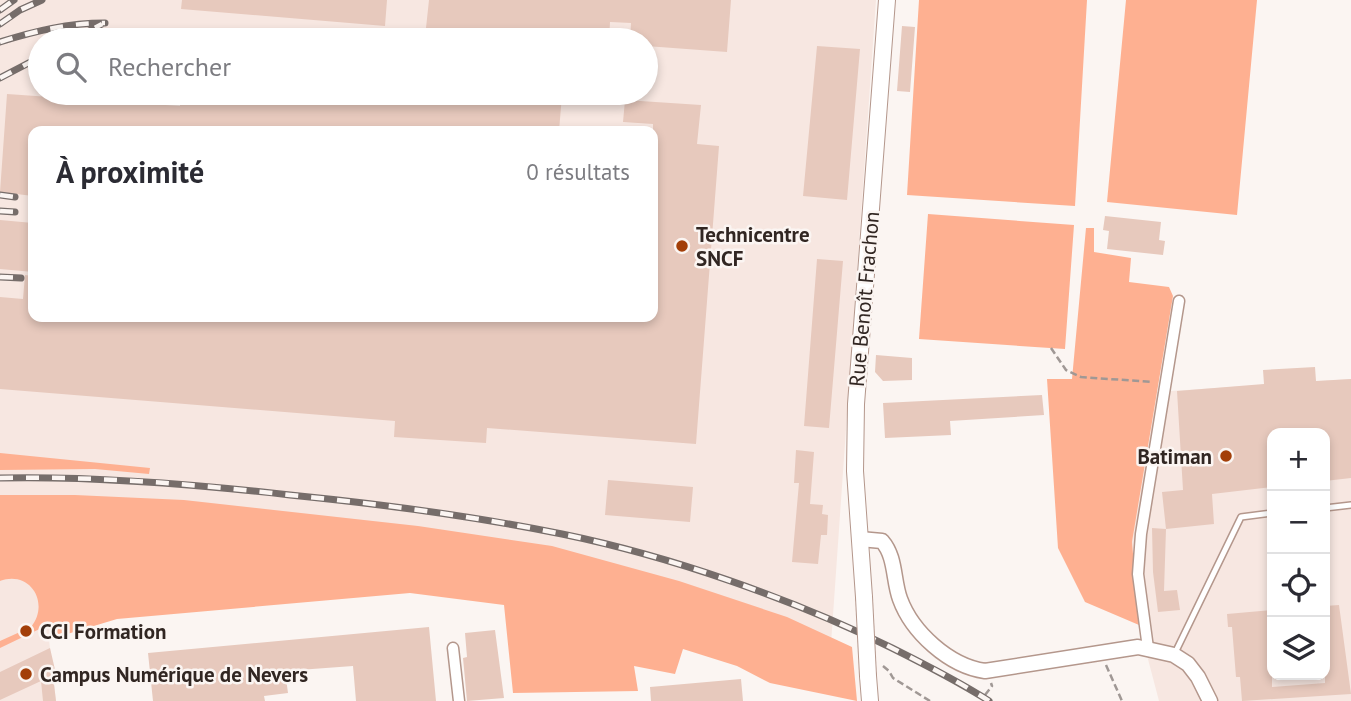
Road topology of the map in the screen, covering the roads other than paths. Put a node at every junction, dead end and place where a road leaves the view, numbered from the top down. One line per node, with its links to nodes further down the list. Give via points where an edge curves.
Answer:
1 (887, 0): 6 (main road, Rue Benoît Frachon, via 856,404)
2 (1180, 301): 8 (street, via 1141,534 1138,574)
3 (1351, 505): 4 (lane)
4 (1330, 507)
5 (1267, 514): 9 (lane, via 1241,517)
6 (860, 539): 8 (street, via 882,541 887,546 910,622 925,639 971,669 985,671); 11 (main road, Rue Benoît Frachon, bridge)
7 (453, 648): 10 (street)
8 (1148, 648): 9 (street)
9 (1174, 655): 12 (street, via 1188,664)
10 (459, 701)
11 (870, 701)
12 (1210, 701)

